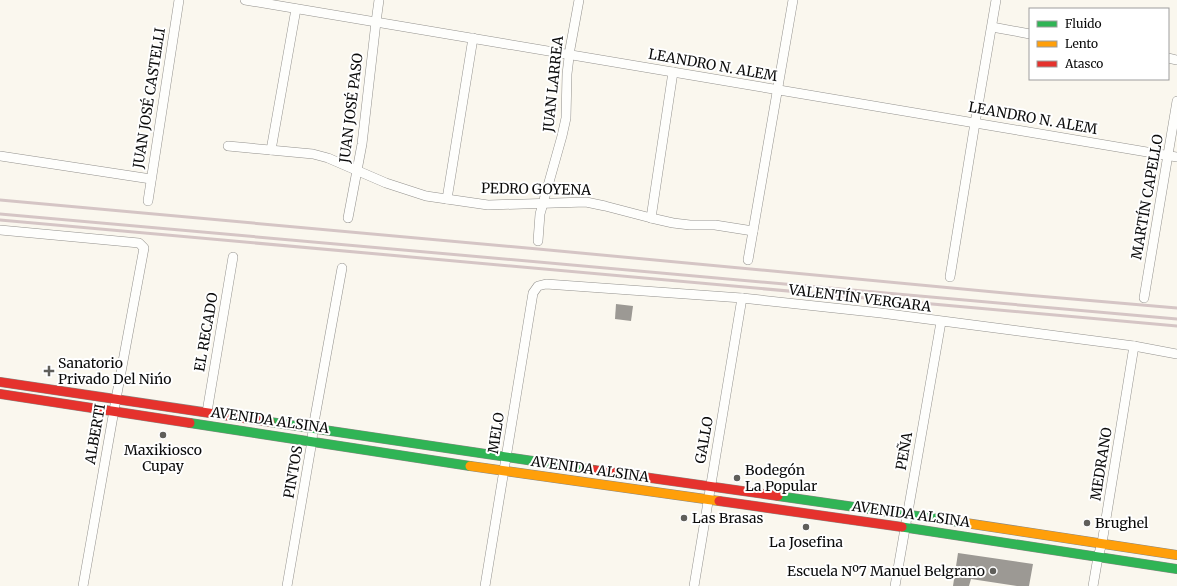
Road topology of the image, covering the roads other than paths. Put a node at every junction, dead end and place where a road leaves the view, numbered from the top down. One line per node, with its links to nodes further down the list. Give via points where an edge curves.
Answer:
1 (179, 0): 22 (street, JUAN JOSÉ CASTELLI)
2 (245, 0): 7 (street, LEANDRO N. ALEM)
3 (379, 0): 8 (street, JUAN JOSÉ PASO)
4 (579, 0): 12 (street, JUAN LARREA)
5 (793, 0): 14 (street)
6 (996, 0): 9 (street)
7 (296, 9): 8 (street, LEANDRO N. ALEM); 18 (street)
8 (376, 22): 11 (street, LEANDRO N. ALEM); 21 (street, JUAN JOSÉ PASO)
9 (992, 27): 10 (street); 16 (street)
10 (1029, 34)
11 (473, 38): 12 (street, LEANDRO N. ALEM); 23 (street)
12 (569, 54): 13 (street, LEANDRO N. ALEM); 25 (street, JUAN LARREA, via 562,136)
13 (673, 72): 14 (street, LEANDRO N. ALEM); 27 (street)
14 (778, 90): 16 (street, LEANDRO N. ALEM); 29 (street)
15 (1177, 100): 20 (street, MARTÍN CAPELLO)
16 (975, 123): 20 (street, LEANDRO N. ALEM); 34 (street)
17 (228, 146): 18 (street, PEDRO GOYENA)
18 (271, 150): 21 (street, PEDRO GOYENA, via 313,154)
19 (0, 156): 22 (street)
20 (1172, 156): 37 (street, MARTÍN CAPELLO)
21 (358, 171): 23 (street, PEDRO GOYENA, via 403,189); 26 (street, JUAN JOSÉ PASO)
22 (151, 179): 24 (street, JUAN JOSÉ CASTELLI)
23 (446, 199): 25 (street, PEDRO GOYENA, via 488,205)
24 (148, 200)
25 (544, 203): 27 (street, PEDRO GOYENA, via 586,202); 30 (street, JUAN LARREA, via 540,214)
26 (348, 218)
27 (651, 218): 29 (street, PEDRO GOYENA, via 690,225 715,225)
28 (0, 230): 43 (street, ALBERTI, via 139,243 144,248)
29 (753, 231): 32 (street)
30 (538, 241)
31 (233, 257): 45 (street, EL RECADO)
32 (748, 260)
33 (342, 268): 46 (street, PINTOS)
34 (950, 277)
35 (538, 286): 36 (street, VALENTÍN VERGARA, via 546,284); 48 (street, MELO, via 533,293)
36 (742, 298): 38 (street, VALENTÍN VERGARA); 50 (street, GALLO)
37 (1144, 298)
38 (941, 322): 39 (street, VALENTÍN VERGARA); 52 (street, PEÑA)
39 (1134, 346): 40 (street, VALENTÍN VERGARA); 54 (street, MEDRANO)
40 (1177, 354)
41 (0, 382): 43 (main road, AVENIDA ALSINA)
42 (0, 394): 44 (main road, AVENIDA ALSINA)
43 (116, 399): 44 (street, ALBERTI); 45 (main road, AVENIDA ALSINA)
44 (114, 411): 47 (main road, AVENIDA ALSINA); 58 (street, ALBERTI)
45 (207, 412): 46 (main road, AVENIDA ALSINA)
46 (313, 428): 47 (street, PINTOS); 48 (main road, AVENIDA ALSINA)
47 (312, 441): 49 (main road, AVENIDA ALSINA); 59 (street, PINTOS)
48 (507, 458): 49 (street, MELO); 50 (main road, AVENIDA ALSINA)
49 (504, 470): 51 (main road, AVENIDA ALSINA); 60 (street, MELO)
50 (710, 486): 51 (street, GALLO); 52 (main road, AVENIDA ALSINA)
51 (709, 499): 53 (main road, AVENIDA ALSINA); 61 (street, GALLO)
52 (908, 514): 53 (street, PEÑA); 54 (main road, AVENIDA ALSINA)
53 (905, 527): 56 (main road, AVENIDA ALSINA); 62 (street, PEÑA)
54 (1102, 543): 55 (main road, AVENIDA ALSINA); 56 (street, MEDRANO)
55 (1177, 555)
56 (1098, 557): 57 (main road, AVENIDA ALSINA); 63 (street, MEDRANO)
57 (1177, 569)
58 (83, 586)
59 (287, 586)
60 (485, 586)
61 (694, 586)
62 (895, 586)
63 (1093, 586)

